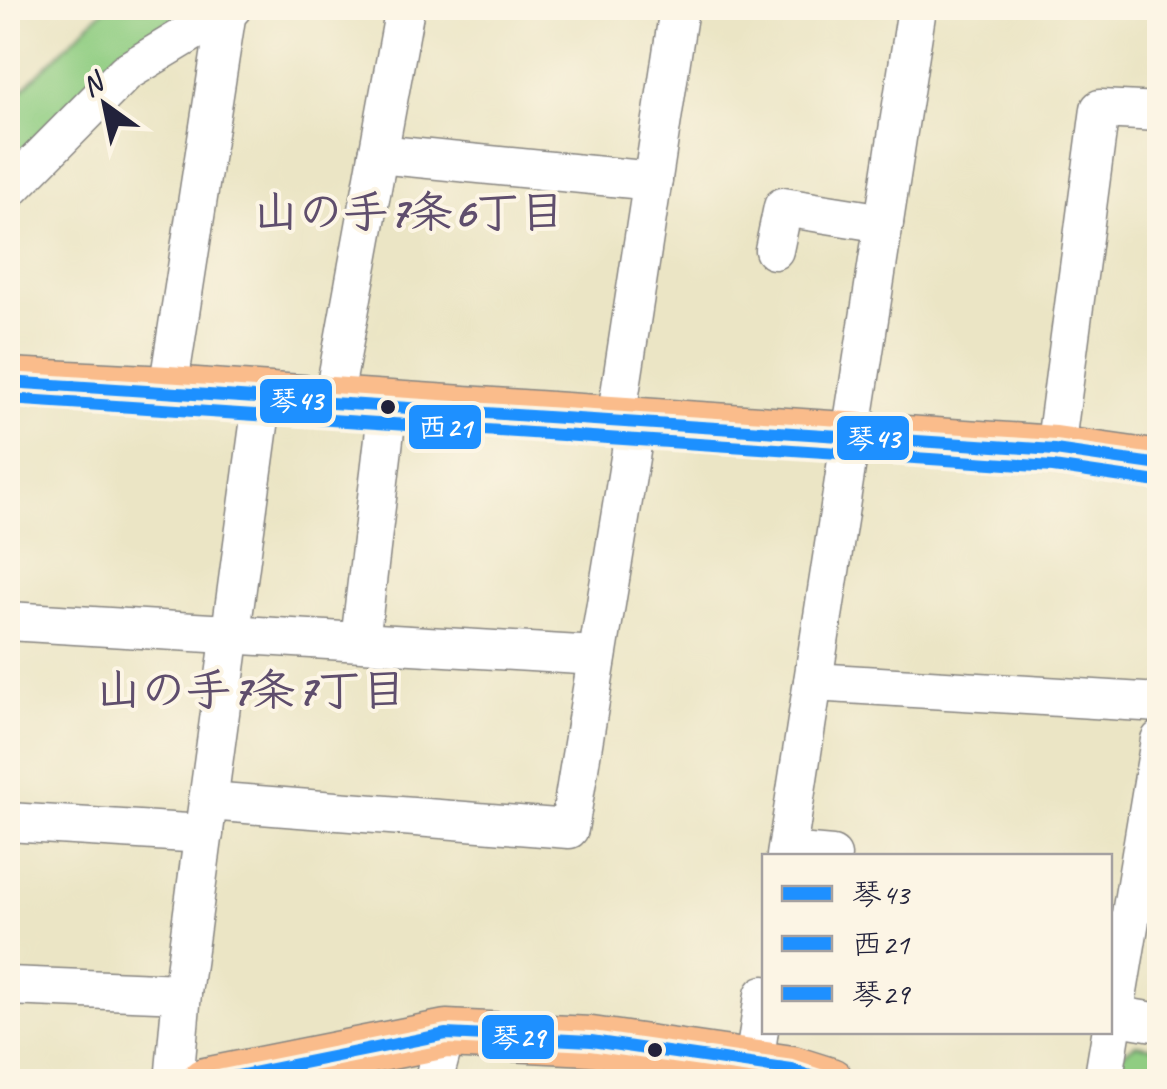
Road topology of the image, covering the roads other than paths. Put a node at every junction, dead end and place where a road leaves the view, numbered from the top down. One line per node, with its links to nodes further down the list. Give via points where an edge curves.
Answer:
1 (404, 8): 6 (street)
2 (679, 8): 7 (street)
3 (917, 8): 9 (street)
4 (229, 9): 8 (street, via 126,72); 12 (street)
5 (1160, 112): 18 (street, via 1100,109)
6 (378, 154): 7 (street); 14 (street)
7 (652, 181): 16 (street)
8 (8, 191)
9 (884, 223): 10 (street, via 783,207); 17 (street)
10 (774, 250)
11 (8, 382): 12 (main road)
12 (168, 390): 13 (main road)
13 (263, 396): 14 (main road); 21 (street)
14 (333, 401): 15 (main road)
15 (388, 405): 16 (main road); 22 (street)
16 (626, 421): 17 (main road); 23 (street)
17 (851, 436): 18 (main road); 24 (street)
18 (1056, 450): 19 (main road)
19 (1160, 466)
20 (8, 621): 21 (street)
21 (231, 632): 22 (street); 28 (street)
22 (360, 641): 23 (street)
23 (598, 656): 28 (street, via 569,829)
24 (813, 682): 25 (street); 30 (street)
25 (1160, 703)
26 (1160, 740): 27 (street)
27 (1154, 806): 31 (street)
28 (206, 817): 29 (street); 33 (street)
29 (8, 822)
30 (786, 854)
31 (1122, 886): 35 (street)
32 (8, 986): 33 (street)
33 (182, 994): 40 (street)
34 (762, 1009): 39 (street)
35 (1112, 1015): 36 (street)
36 (1160, 1023)
37 (446, 1034): 39 (main road, via 591,1041); 41 (main road); 42 (street)
38 (1109, 1034): 44 (street)
39 (754, 1064): 43 (main road)
40 (174, 1082)
41 (206, 1082)
42 (433, 1082)
43 (830, 1082)
44 (1102, 1082)

